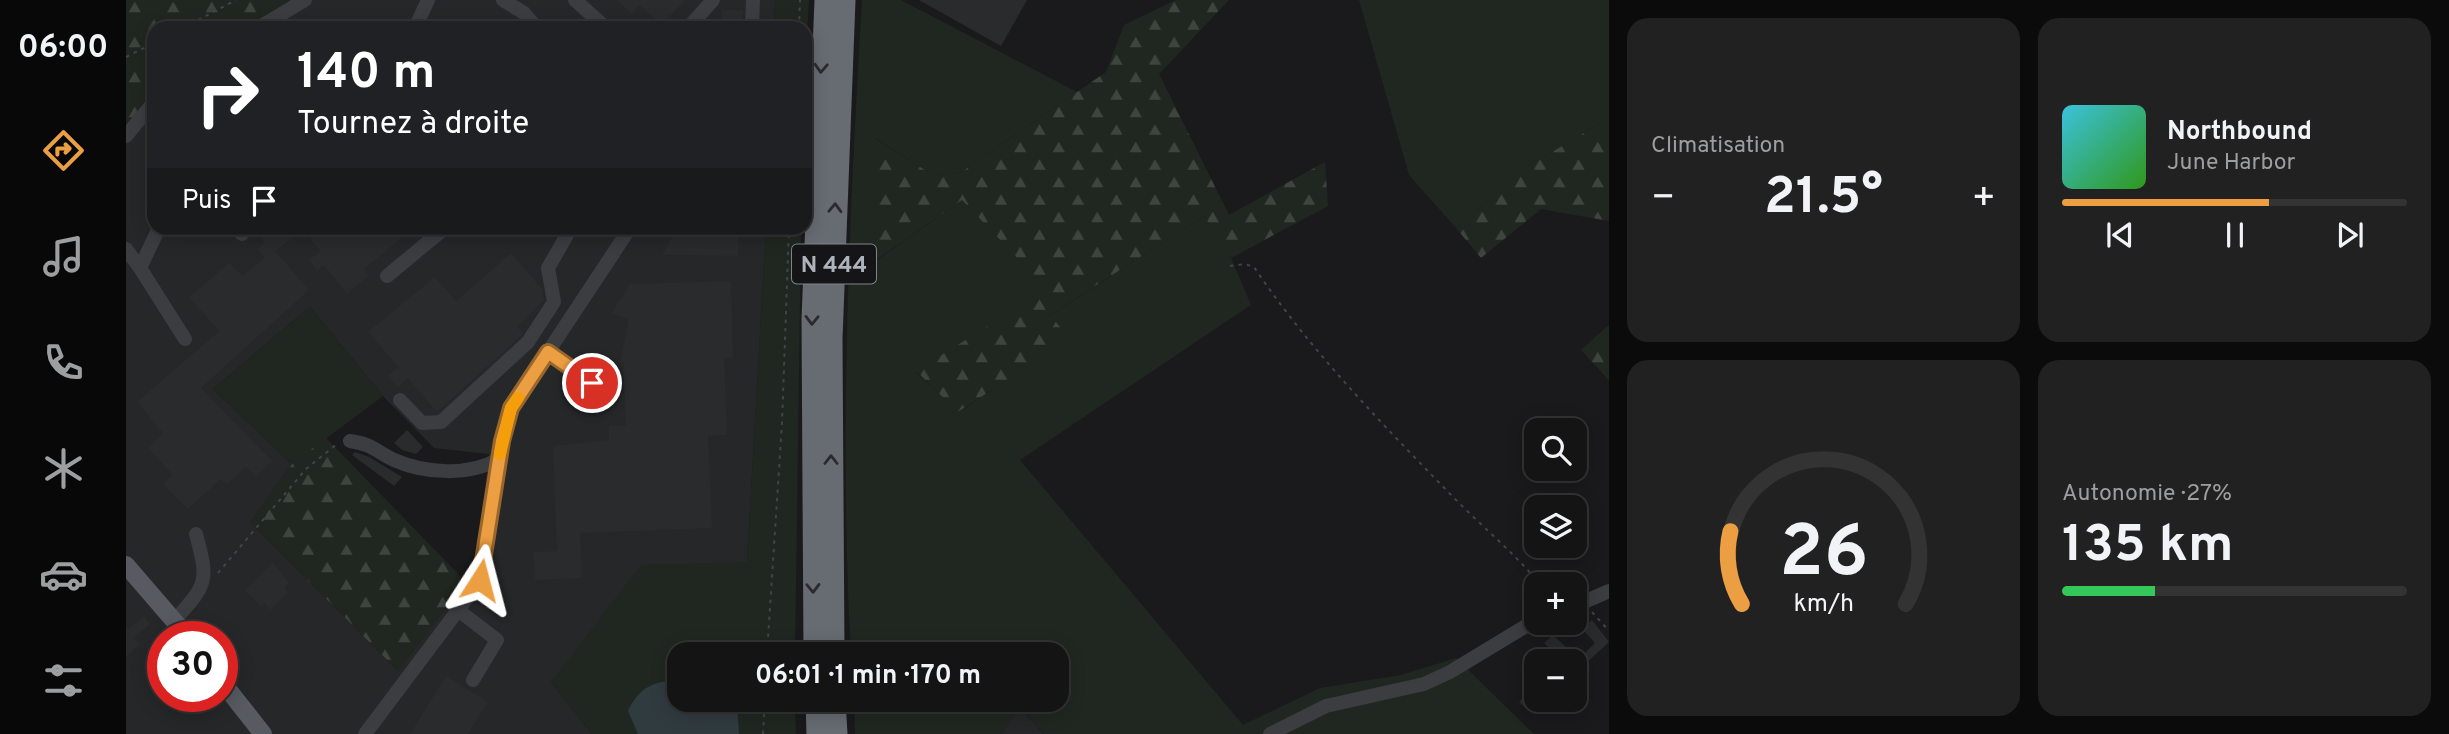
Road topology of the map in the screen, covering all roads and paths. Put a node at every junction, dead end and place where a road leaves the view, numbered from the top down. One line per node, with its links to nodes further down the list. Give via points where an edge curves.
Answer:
1 (236, 0): 11 (path)
2 (305, 0): 12 (street)
3 (428, 0): 13 (street)
4 (503, 0): 14 (street)
5 (575, 0): 15 (street)
6 (713, 0): 16 (street)
7 (753, 0): 17 (street)
8 (800, 0): 18 (path)
9 (825, 0): 50 (highway, N 444, one-way to 50, via 812,319)
10 (845, 0): 51 (highway, N 444, one-way to 10, via 832,327)
11 (196, 21)
12 (270, 21)
13 (418, 21)
14 (531, 21)
15 (598, 21)
16 (694, 21)
17 (752, 21)
18 (799, 21)
19 (147, 46): 20 (path)
20 (126, 57)
21 (147, 110): 22 (street)
22 (126, 136)
23 (156, 235): 30 (street)
24 (437, 235): 31 (street)
25 (567, 235): 35 (street, via 548,268 554,302 528,342 441,422 422,423)
26 (625, 235): 33 (street)
27 (789, 235): 49 (path)
28 (126, 249): 30 (street)
29 (1230, 266): 40 (path, via 1254,267 1322,355 1436,480)
30 (140, 268): 32 (street)
31 (387, 276)
32 (185, 339)
33 (548, 352): 34 (street); 37 (street, via 511,408)
34 (592, 383)
35 (400, 400)
36 (350, 441): 37 (street, via 370,444 413,467 472,471); 41 (path, via 332,445 306,469)
37 (499, 459): 44 (street, via 480,580)
38 (196, 534): 41 (street)
39 (126, 565): 46 (main road)
40 (1530, 572)
41 (203, 589): 46 (street)
42 (1609, 591): 43 (street)
43 (1587, 601)
44 (458, 610): 52 (street, via 497,640); 58 (street)
45 (1587, 611): 48 (path)
46 (174, 620)
47 (1524, 627): 62 (street, via 1424,684 1326,706)
48 (1609, 631)
49 (768, 642)
50 (814, 642)
51 (834, 642)
52 (473, 680)
53 (238, 702): 57 (main road)
54 (764, 712): 59 (path)
55 (816, 712): 60 (highway)
56 (836, 712): 61 (highway)
57 (263, 734)
58 (365, 734)
59 (763, 734)
60 (817, 734)
61 (837, 734)
62 (1270, 734)

